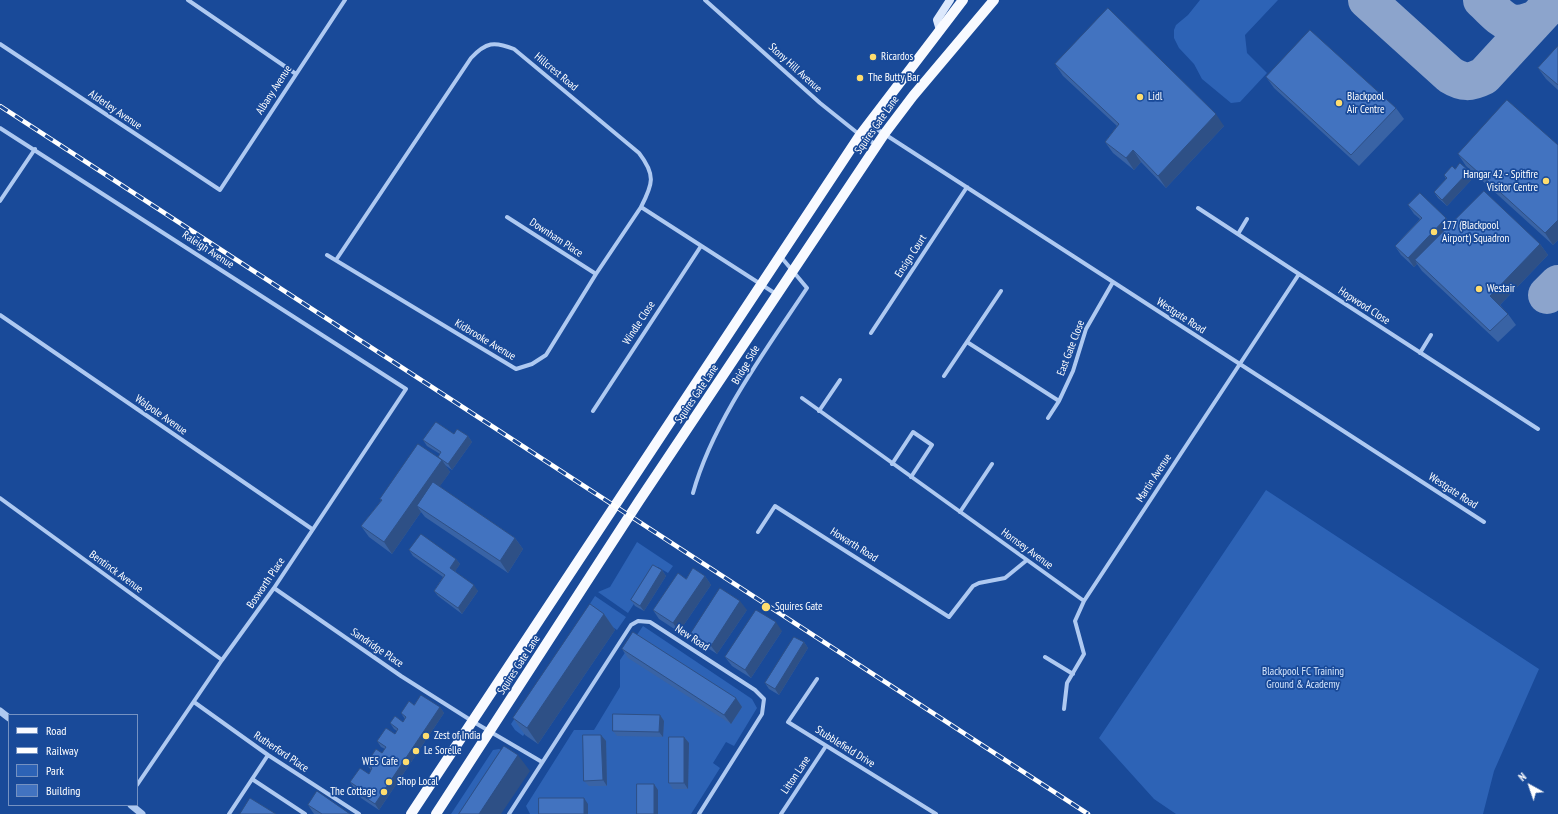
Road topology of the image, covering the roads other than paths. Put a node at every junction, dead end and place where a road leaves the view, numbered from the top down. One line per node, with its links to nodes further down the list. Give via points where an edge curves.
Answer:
1 (188, 0): 9 (street)
2 (345, 0): 9 (street, Albany Avenue)
3 (705, 0): 13 (street, Stony Hill Avenue, via 820,103)
4 (950, 0): 7 (main road, via 937,20)
5 (963, 0): 7 (main road, Squires Gate Lane)
6 (994, 0): 12 (main road, Squires Gate Lane, via 913,96)
7 (940, 30): 10 (main road, Squires Gate Lane)
8 (0, 44): 17 (street, Alderley Avenue)
9 (296, 74): 17 (street, Albany Avenue)
10 (868, 123): 12 (street, Westgate Road); 13 (main road, Squires Gate Lane)
11 (0, 128): 15 (street, Raleigh Avenue)
12 (885, 134): 14 (main road, Squires Gate Lane); 16 (street, Westgate Road)
13 (860, 135): 14 (street, Stony Hill Avenue); 26 (main road, Squires Gate Lane)
14 (877, 145): 28 (main road, Squires Gate Lane)
15 (35, 149): 18 (street); 43 (street, Raleigh Avenue)
16 (967, 188): 31 (street, Westgate Road); 36 (street, Ensign Court)
17 (220, 190)
18 (0, 201)
19 (641, 207): 24 (street); 27 (street, Hillcrest Road, via 651,188 652,180 650,168 639,153 514,49 490,44 481,47 471,58); 29 (street, Kidbrooke Avenue)
20 (1198, 208): 23 (street, Hopwood Close)
21 (507, 217): 29 (street, Downham Place)
22 (1247, 219): 23 (street)
23 (1238, 234): 30 (street, Hopwood Close)
24 (701, 246): 32 (street); 46 (street, Windle Close)
25 (328, 255): 27 (street, Kidbrooke Avenue)
26 (781, 257): 28 (street, Bridge Side); 32 (main road, Squires Gate Lane)
27 (336, 260): 29 (street, Kidbrooke Avenue, via 516,369 532,364 546,355)
28 (794, 270): 34 (main road, Squires Gate Lane); 53 (street, Bridge Side, via 807,288 757,364 722,425 698,474)
29 (596, 274)
30 (1299, 274): 39 (street, Hopwood Close); 40 (street)
31 (1113, 282): 40 (street, Westgate Road); 45 (street, East Gate Close, via 1086,329 1073,371)
32 (762, 285): 34 (street); 70 (main road, Squires Gate Lane)
33 (1001, 291): 38 (street)
34 (778, 295): 71 (main road, Squires Gate Lane, via 639,501)
35 (0, 315): 57 (street, Walpole Avenue)
36 (871, 334)
37 (1431, 335): 39 (street)
38 (968, 342): 41 (street); 45 (street)
39 (1420, 353): 49 (street, Hopwood Close)
40 (1239, 365): 56 (street, Westgate Road); 61 (street, Martin Avenue)
41 (944, 376)
42 (840, 380): 47 (street)
43 (406, 389): 57 (street, Bosworth Place)
44 (802, 398): 47 (street, Hornsey Avenue)
45 (1058, 401): 48 (street, East Gate Close)
46 (593, 410)
47 (819, 411): 50 (street, Hornsey Avenue)
48 (1048, 418)
49 (1538, 430)
50 (892, 464): 52 (street, Hornsey Avenue); 52 (street, via 913,432 932,445)
51 (992, 464): 55 (street)
52 (911, 477): 55 (street, Hornsey Avenue)
53 (693, 493)
54 (0, 498): 63 (street, Bentinck Avenue)
55 (960, 512): 59 (street, Hornsey Avenue)
56 (1484, 522)
57 (312, 529): 60 (street, Bosworth Place)
58 (758, 532): 59 (street, Howarth Road, via 775,506 950,617 973,586 1005,578)
59 (1027, 560): 61 (street, Hornsey Avenue)
60 (274, 588): 63 (street, Bosworth Place); 70 (street, Sandridge Place, via 401,676)
61 (1084, 601): 64 (street, Martin Avenue, via 1075,621 1084,654)
62 (1045, 657): 64 (street)
63 (222, 660): 66 (street, Bosworth Place)
64 (1073, 674): 67 (street, Martin Avenue, via 1067,683)
65 (817, 679): 72 (street, Stubblefield Drive, via 788,722)
66 (194, 702): 73 (street, Rutherford Place); 76 (street, Bosworth Place)
67 (1064, 709)
68 (0, 711): 69 (street)
69 (8, 717)
70 (472, 721): 71 (street, Sandridge Place); 83 (main road, Squires Gate Lane)
71 (490, 731): 74 (street); 84 (main road, Squires Gate Lane)
72 (826, 746): 78 (street, Stubblefield Drive); 87 (street, Litton Lane)
73 (268, 755): 75 (street); 82 (street, Rutherford Place)
74 (542, 762): 85 (street, New Road); 86 (street, New Road, via 631,625 638,621 650,622 755,690 764,699 762,714)
75 (252, 779): 80 (street); 81 (street)
76 (138, 784)
77 (132, 806): 79 (street)
78 (933, 813)
79 (142, 814)
80 (229, 814)
81 (305, 814)
82 (359, 814)
83 (412, 814)
84 (436, 814)
85 (509, 814)
86 (699, 814)
87 (781, 814)

